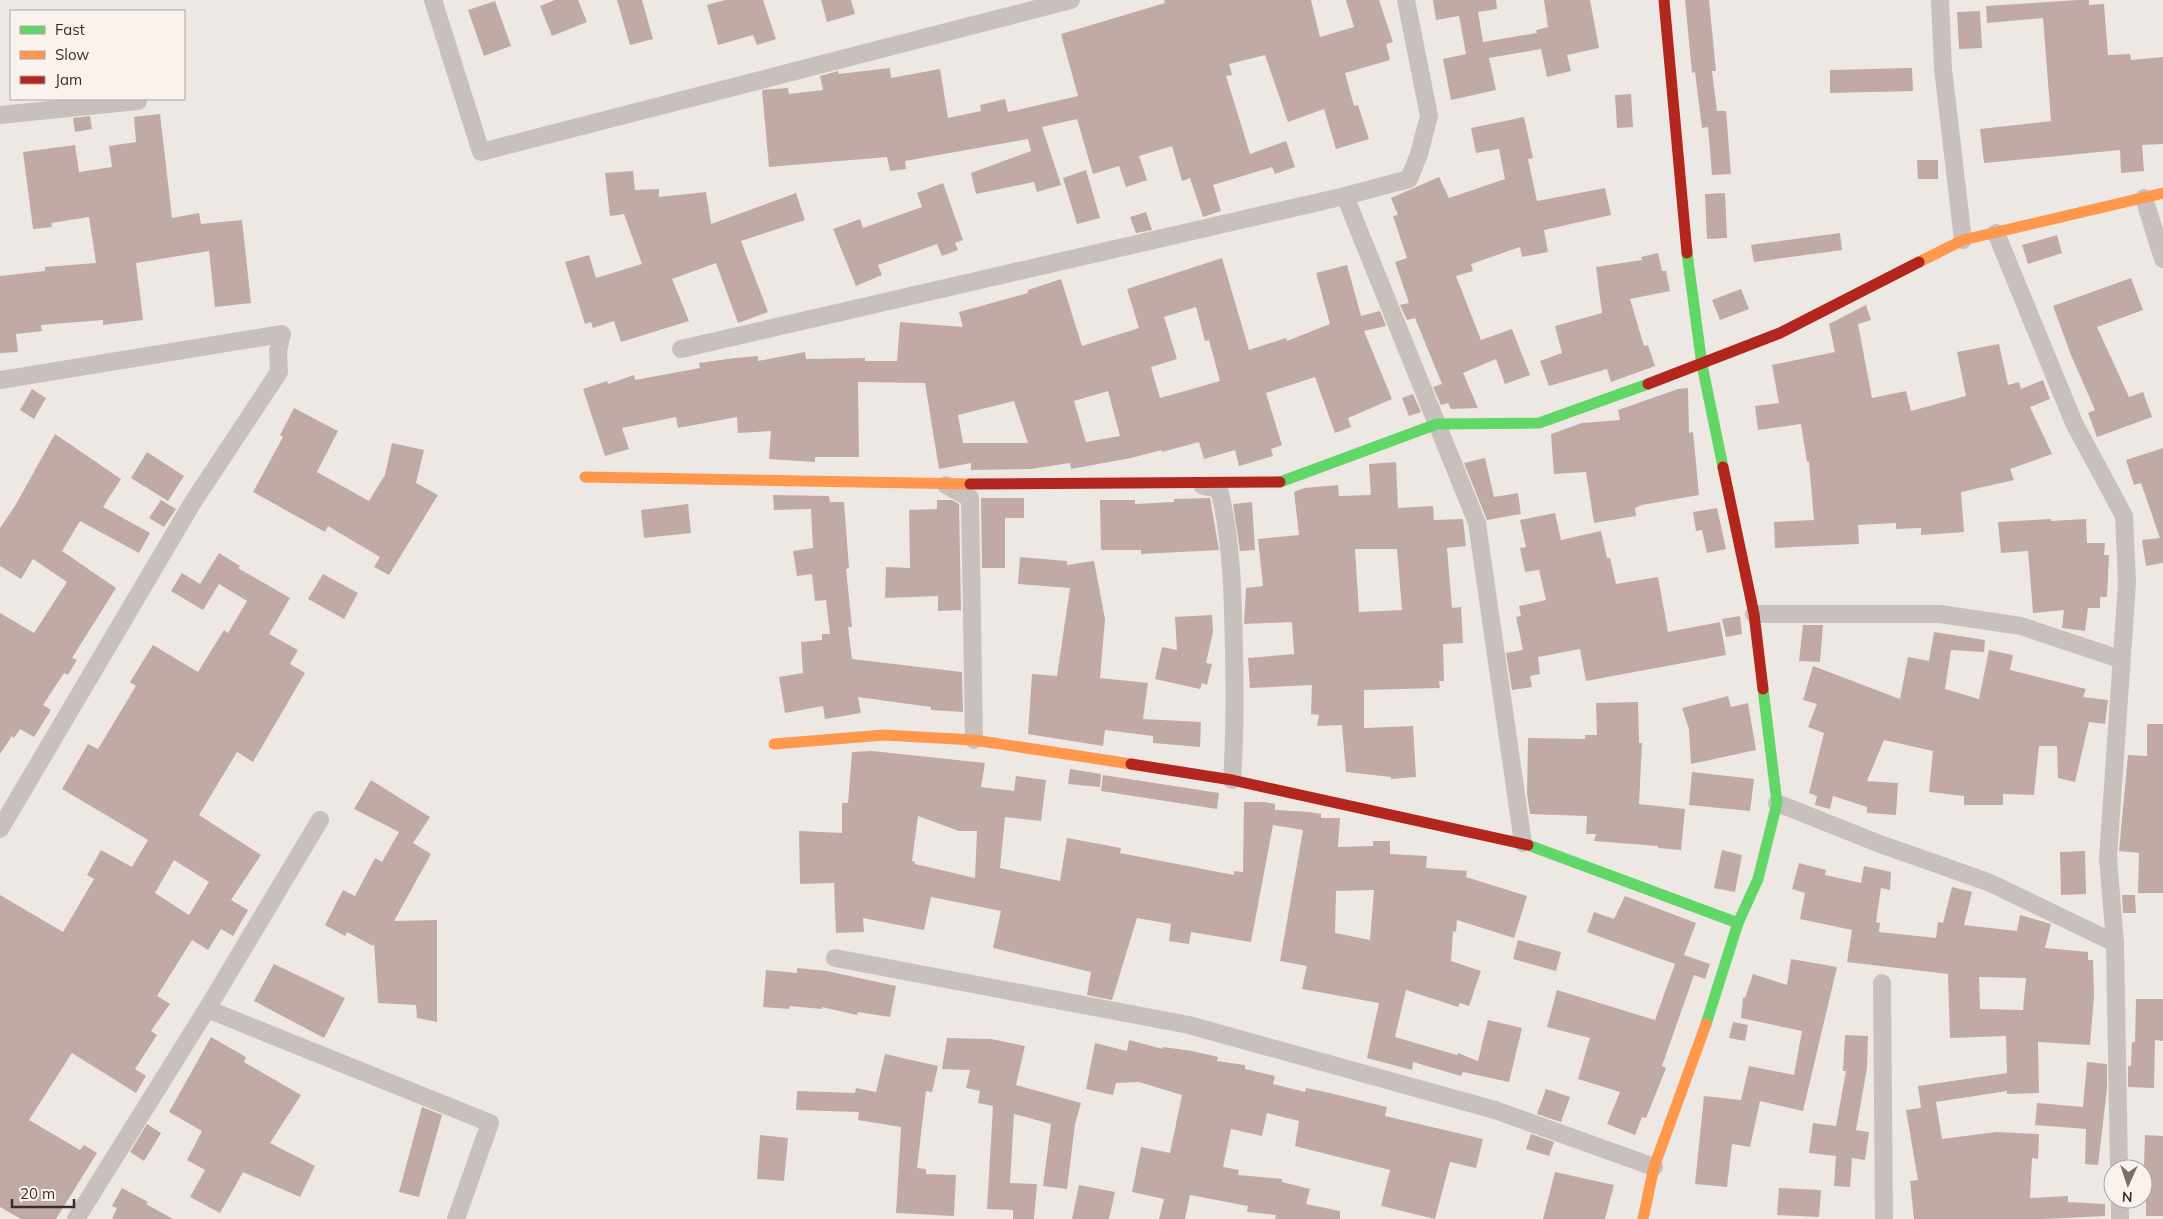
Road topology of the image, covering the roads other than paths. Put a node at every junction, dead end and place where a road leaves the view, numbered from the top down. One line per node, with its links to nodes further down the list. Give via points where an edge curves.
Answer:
1 (433, 0): 2 (street, via 481,152)
2 (1070, 0)
3 (1406, 0): 9 (street, via 1429,116 1419,154 1408,179)
4 (1664, 0): 15 (street, via 1684,228)
5 (1940, 0): 12 (street, via 1943,69)
6 (138, 101): 7 (street)
7 (0, 115)
8 (2163, 193): 10 (street)
9 (1345, 196): 14 (street); 17 (street)
10 (2144, 198): 11 (street); 13 (street)
11 (1996, 233): 12 (street); 22 (street, via 2074,423 2124,516 2127,583)
12 (1962, 240): 15 (street, via 1780,333)
13 (2163, 259)
14 (681, 349)
15 (1702, 365): 17 (street, via 1539,422); 21 (street)
16 (0, 380): 28 (street, via 282,334 278,351 279,372 193,502)
17 (1437, 424): 20 (street, via 1277,483); 29 (street, via 1478,524)
18 (585, 477): 19 (street)
19 (943, 484): 20 (street); 23 (street, via 970,498)
20 (1190, 484): 25 (street, via 1219,489 1226,518 1234,612 1236,734)
21 (1754, 614): 22 (street, via 1940,614 2021,626); 26 (street)
22 (2120, 659): 31 (street, via 2108,858)
23 (974, 740): 24 (street, via 884,735); 25 (street)
24 (774, 744)
25 (1232, 780): 29 (street)
26 (1776, 803): 30 (street, via 1758,879); 31 (street, via 1988,882)
27 (320, 820): 34 (street)
28 (0, 829)
29 (1523, 844): 30 (street)
30 (1738, 923): 36 (street, via 1696,1057)
31 (2115, 943): 35 (street)
32 (835, 958): 36 (street, via 1189,1025 1495,1110)
33 (1882, 983): 40 (street)
34 (207, 1009): 37 (street); 38 (street, via 490,1123)
35 (2119, 1159)
36 (1654, 1167): 39 (street)
37 (76, 1219)
38 (456, 1219)
39 (1642, 1219)
40 (1884, 1219)

